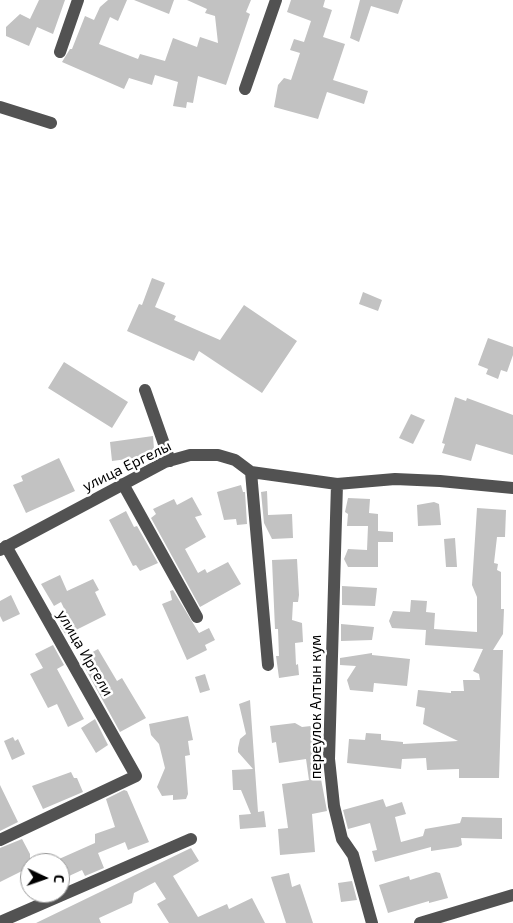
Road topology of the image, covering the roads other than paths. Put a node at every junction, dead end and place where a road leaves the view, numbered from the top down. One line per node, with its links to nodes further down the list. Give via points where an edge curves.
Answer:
1 (78, 0): 3 (street)
2 (276, 0): 4 (street)
3 (60, 52)
4 (245, 89)
5 (0, 107): 6 (street)
6 (51, 123)
7 (145, 390): 8 (street)
8 (170, 461): 9 (street, улица Ергелы, via 190,455 218,455 235,460); 10 (street, улица Ергелы)
9 (251, 472): 11 (street, улица Ергелы); 15 (street)
10 (123, 484): 13 (street, улица Ергелы); 14 (street)
11 (337, 484): 12 (street, улица Ергелы, via 395,480); 20 (street, переулок Алтын кум, via 328,759 342,839 353,855)
12 (513, 488)
13 (3, 548): 17 (street, улица Иргели, via 136,776)
14 (197, 617)
15 (268, 665)
16 (191, 839): 19 (street)
17 (0, 840)
18 (513, 895): 21 (street)
19 (0, 922)
20 (372, 923)
21 (420, 923)

